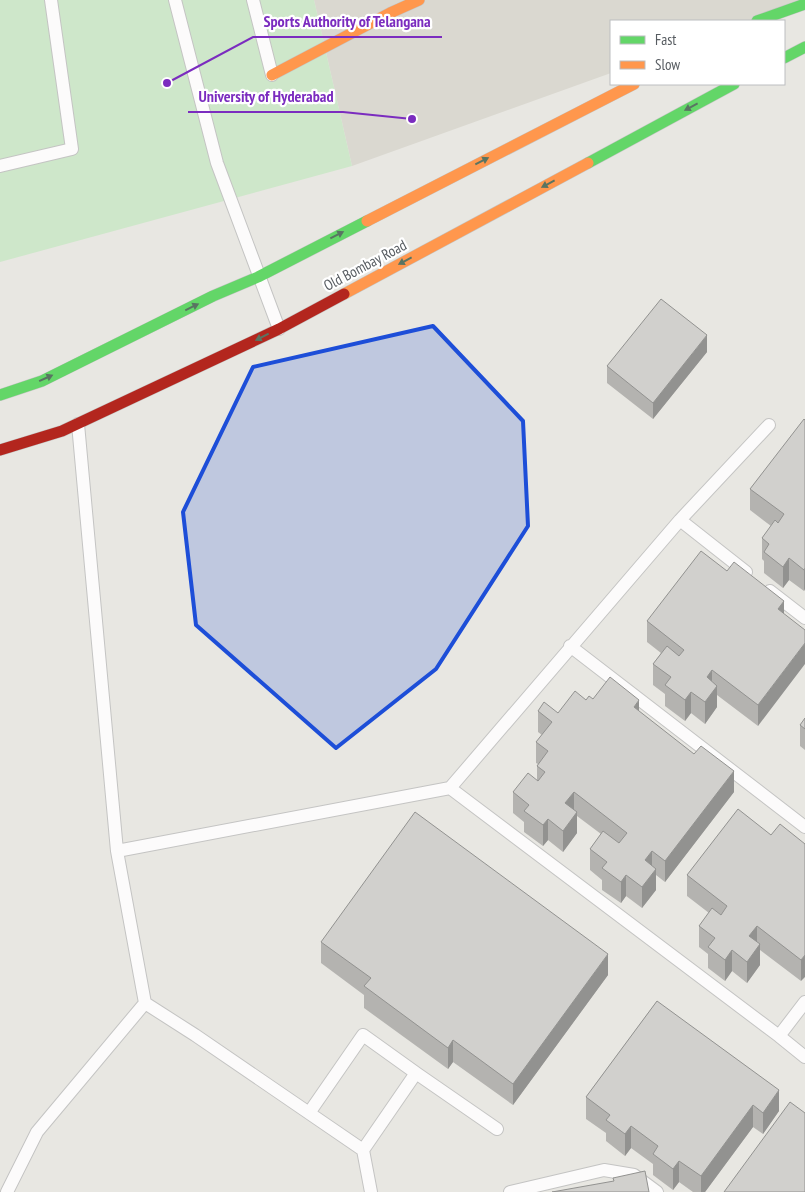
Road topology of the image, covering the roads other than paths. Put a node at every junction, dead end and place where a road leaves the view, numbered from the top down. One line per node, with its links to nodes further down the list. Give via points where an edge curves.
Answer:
1 (51, 0): 12 (lane, via 72,149)
2 (176, 0): 13 (lane, via 217,163)
3 (253, 0): 9 (lane)
4 (419, 0): 9 (main road)
5 (805, 4): 6 (main road)
6 (760, 20)
7 (805, 47): 8 (main road)
8 (785, 57)
9 (272, 75)
10 (632, 85): 13 (main road, one-way to 10)
11 (732, 85): 14 (main road, Old Bombay Road, one-way to 14)
12 (0, 166)
13 (258, 277): 14 (lane); 15 (main road, one-way to 13, via 42,380)
14 (279, 329): 16 (main road, Old Bombay Road, one-way to 16)
15 (0, 395)
16 (78, 424): 18 (main road, Old Bombay Road); 24 (lane)
17 (769, 425): 19 (lane)
18 (0, 450)
19 (680, 520): 20 (lane); 21 (lane)
20 (805, 618)
21 (570, 646): 22 (lane); 23 (lane)
22 (450, 788): 24 (lane); 27 (lane)
23 (805, 828)
24 (117, 851): 25 (lane)
25 (145, 1002): 30 (lane); 33 (lane, via 37,1132)
26 (805, 1002): 27 (lane)
27 (779, 1036): 28 (lane)
28 (805, 1057)
29 (416, 1073): 30 (lane, via 363,1035); 31 (lane); 32 (lane)
30 (309, 1113): 32 (lane)
31 (497, 1129)
32 (363, 1150): 34 (lane)
33 (7, 1192)
34 (371, 1192)
35 (510, 1192): 36 (lane, via 604,1170 634,1175)
36 (657, 1192)

